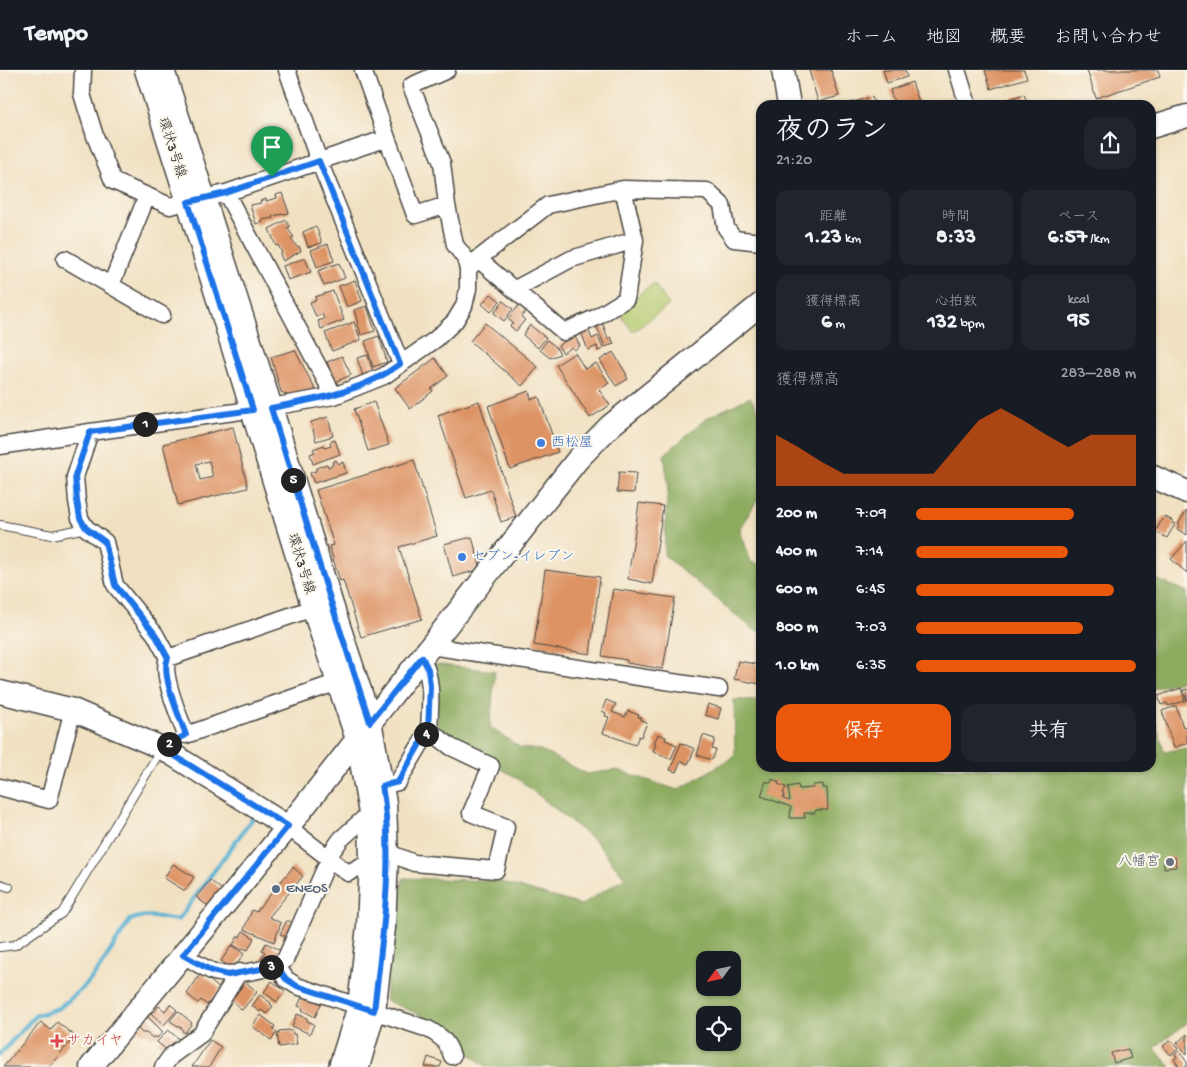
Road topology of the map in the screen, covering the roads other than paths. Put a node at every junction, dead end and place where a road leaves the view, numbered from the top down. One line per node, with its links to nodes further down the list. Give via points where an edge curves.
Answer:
1 (83, 70): 17 (street, via 82,94 113,181)
2 (146, 70): 18 (street, 環状3号線)
3 (163, 70): 18 (street, 環状3号線)
4 (286, 70): 15 (street)
5 (363, 70): 14 (street)
6 (447, 70): 9 (street)
7 (783, 70): 10 (street)
8 (958, 70): 11 (street)
9 (433, 74): 19 (street, via 411,86 442,163)
10 (788, 100)
11 (967, 100)
12 (1187, 116): 13 (street)
13 (1156, 125)
14 (388, 138): 15 (street); 19 (street, via 416,215)
15 (319, 161): 18 (street); 28 (street)
16 (624, 189): 20 (street); 21 (street, via 707,191 722,205 726,228 734,239); 23 (street, via 548,205)
17 (147, 196): 18 (street, via 170,206); 24 (street)
18 (206, 198): 29 (street); 30 (street, 環状3号線)
19 (447, 205): 23 (street, via 455,245)
20 (635, 240): 25 (street, via 571,259); 25 (street, via 626,299 564,332)
21 (756, 241)
22 (65, 259): 24 (street)
23 (473, 264): 25 (street); 28 (street, via 464,306 455,321)
24 (111, 285): 27 (street)
25 (515, 290)
26 (756, 308): 38 (street, via 610,426 578,459)
27 (162, 315)
28 (400, 364): 29 (street, via 384,376)
29 (334, 396): 30 (street)
30 (262, 409): 31 (street); 37 (street, 環状3号線); 44 (street, 環状3号線)
31 (90, 432): 32 (street); 36 (street, via 75,476 80,518)
32 (0, 446)
33 (1156, 478): 34 (street)
34 (1187, 492)
35 (0, 525): 36 (lane, via 52,535)
36 (86, 528): 39 (street, via 105,542 115,585 155,634)
37 (313, 608): 39 (street); 40 (street, 環状3号線)
38 (426, 652): 41 (street); 44 (street); 45 (street, via 430,686)
39 (168, 658): 46 (street, via 167,678)
40 (338, 682): 46 (street); 47 (street, 環状3号線)
41 (719, 689)
42 (0, 692): 43 (street)
43 (74, 710): 48 (street); 50 (street, via 48,800)
44 (370, 722): 47 (street); 49 (street, 環状3号線)
45 (428, 730): 49 (street, via 398,782); 54 (street, via 451,747 491,766 471,813 506,827 496,870 414,863 394,855)
46 (186, 735): 48 (lane)
47 (357, 739): 51 (street, 環状3号線); 52 (street)
48 (162, 748): 52 (street); 57 (lane, via 62,913 15,945)
49 (382, 786): 54 (street, 環状3号線, via 385,803)
50 (0, 787)
51 (370, 813): 53 (street, via 341,839); 54 (street, 環状3号線)
52 (288, 826): 53 (street); 58 (street)
53 (330, 858): 54 (street, via 348,873); 59 (street, via 285,960)
54 (379, 858): 61 (street, 環状3号線, via 368,926)
55 (0, 884): 56 (lane)
56 (9, 887)
57 (0, 947)
58 (183, 955): 60 (street, via 212,971 228,975); 63 (street)
59 (277, 966): 60 (street); 61 (street, via 286,979 297,986)
60 (240, 972): 64 (street, via 201,1034 171,1056)
61 (366, 1009): 62 (street, via 428,1029 448,1045); 65 (street, 環状3号線); 66 (street, 環状3号線)
62 (452, 1056)
63 (91, 1067)
64 (163, 1067)
65 (340, 1067)
66 (358, 1067)

